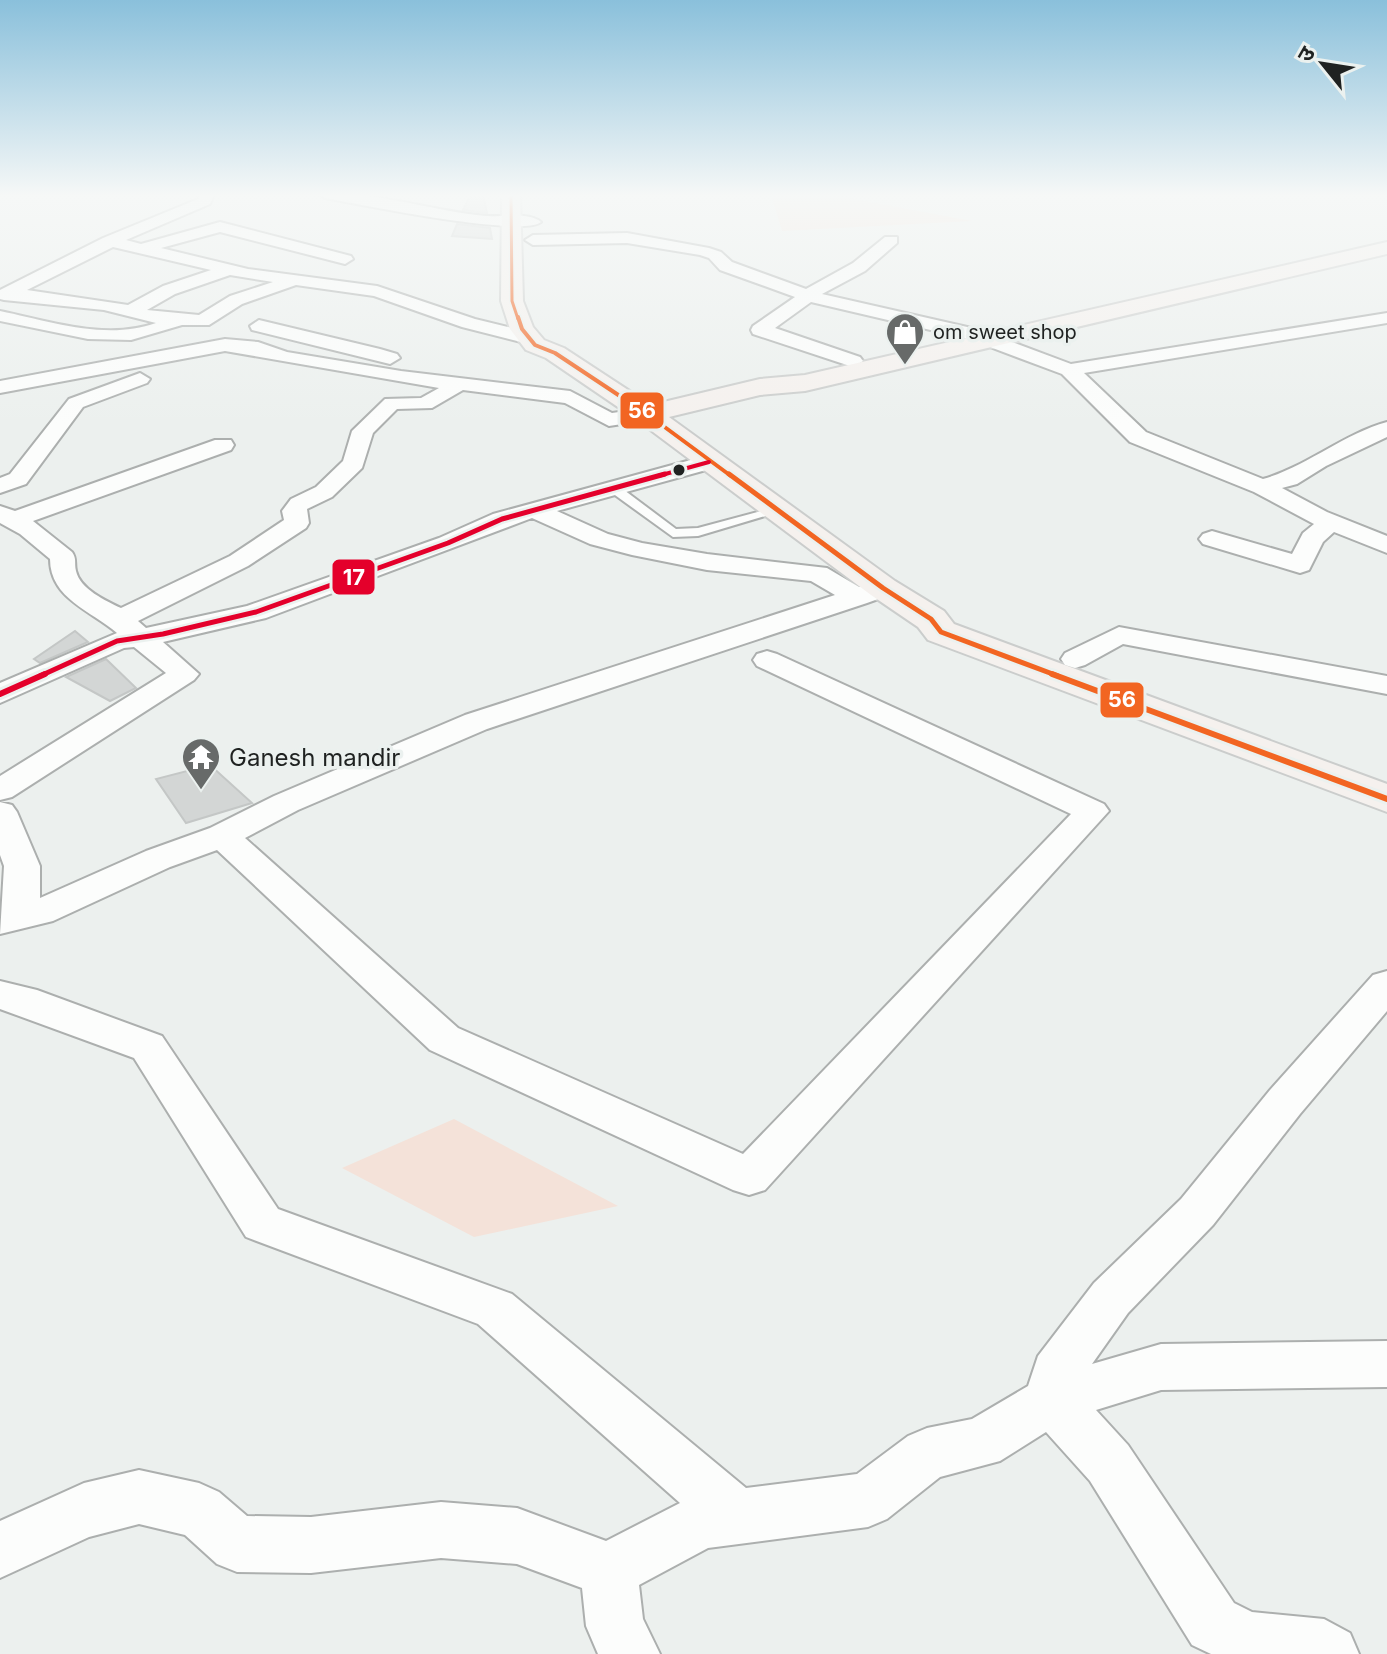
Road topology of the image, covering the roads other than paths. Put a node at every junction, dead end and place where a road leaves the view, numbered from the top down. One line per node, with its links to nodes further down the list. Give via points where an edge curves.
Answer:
1 (50, 271): 10 (street)
2 (224, 271): 12 (street, via 169,290)
3 (237, 271): 9 (street)
4 (315, 271): 9 (street)
5 (518, 271): 18 (main road, via 512,301 522,329)
6 (740, 271): 11 (street)
7 (850, 271): 11 (street)
8 (1280, 271): 17 (main road)
9 (294, 279): 16 (street, via 236,300); 18 (street, via 377,291 469,323)
10 (4, 295): 12 (street, via 55,297)
11 (809, 296): 17 (street); 21 (street, via 760,330)
12 (131, 311): 15 (street)
13 (0, 316): 15 (street, via 120,338 153,332)
14 (1387, 318): 22 (street)
15 (180, 319): 16 (street)
16 (203, 321): 20 (street, via 312,336)
17 (979, 337): 21 (main road); 22 (street); 25 (main road, via 805,383)
18 (544, 339): 26 (main road)
19 (205, 348): 23 (street, via 258,348 328,365); 24 (street); 30 (street, via 175,366 76,403 18,479)
20 (396, 360)
21 (853, 361): 25 (main road)
22 (1069, 370): 32 (street, via 1138,437)
23 (461, 383): 26 (street, via 570,397 609,420); 43 (street, via 425,404 392,403 363,431 354,463 324,492 299,504 294,511 297,523)
24 (0, 387)
25 (760, 387): 26 (main road)
26 (647, 414): 29 (main road)
27 (1387, 429): 32 (street, via 1289,479)
28 (223, 445): 35 (street)
29 (709, 462): 31 (street); 34 (main road)
30 (0, 486)
31 (612, 487): 33 (street); 37 (lane)
32 (1262, 487): 36 (street)
33 (533, 510): 40 (street, via 599,539); 43 (street, via 256,612)
34 (776, 511): 37 (lane, via 698,532); 41 (main road)
35 (7, 517): 43 (street, via 63,557 71,586)
36 (1332, 522): 38 (street, via 1312,538 1300,565); 39 (street)
37 (673, 533): 40 (street)
38 (1212, 539)
39 (1387, 545)
40 (641, 550): 41 (street, via 818,574)
41 (870, 592): 42 (main road); 52 (street, via 476,722)
42 (931, 619): 44 (main road, via 953,620); 50 (main road, via 941,632)
43 (129, 629): 47 (street, via 117,641); 49 (street, via 184,674)
44 (1075, 659): 46 (street, via 1119,635); 48 (main road)
45 (767, 660): 52 (street, via 1092,811 749,1177 444,1039)
46 (1387, 685)
47 (0, 694)
48 (1387, 775)
49 (0, 790)
50 (1387, 799)
51 (0, 812): 53 (street, via 22,866)
52 (222, 836): 53 (street, via 40,912)
53 (11, 919)
54 (1387, 985): 57 (street, via 1197,1212 1111,1298 1056,1373)
55 (0, 995): 58 (street, via 148,1047 262,1223 495,1309)
56 (1382, 1373): 57 (street, via 1161,1367)
57 (1051, 1400): 58 (street, via 981,1443 927,1454 868,1500); 62 (street, via 1109,1463 1213,1624 1248,1641 1324,1649)
58 (737, 1516): 60 (street, via 702,1521)
59 (0, 1550): 60 (street, via 84,1511 139,1497 199,1511 237,1544 311,1545 441,1530 517,1536)
60 (608, 1570): 61 (street, via 615,1626)
61 (630, 1654)
62 (1329, 1654)

